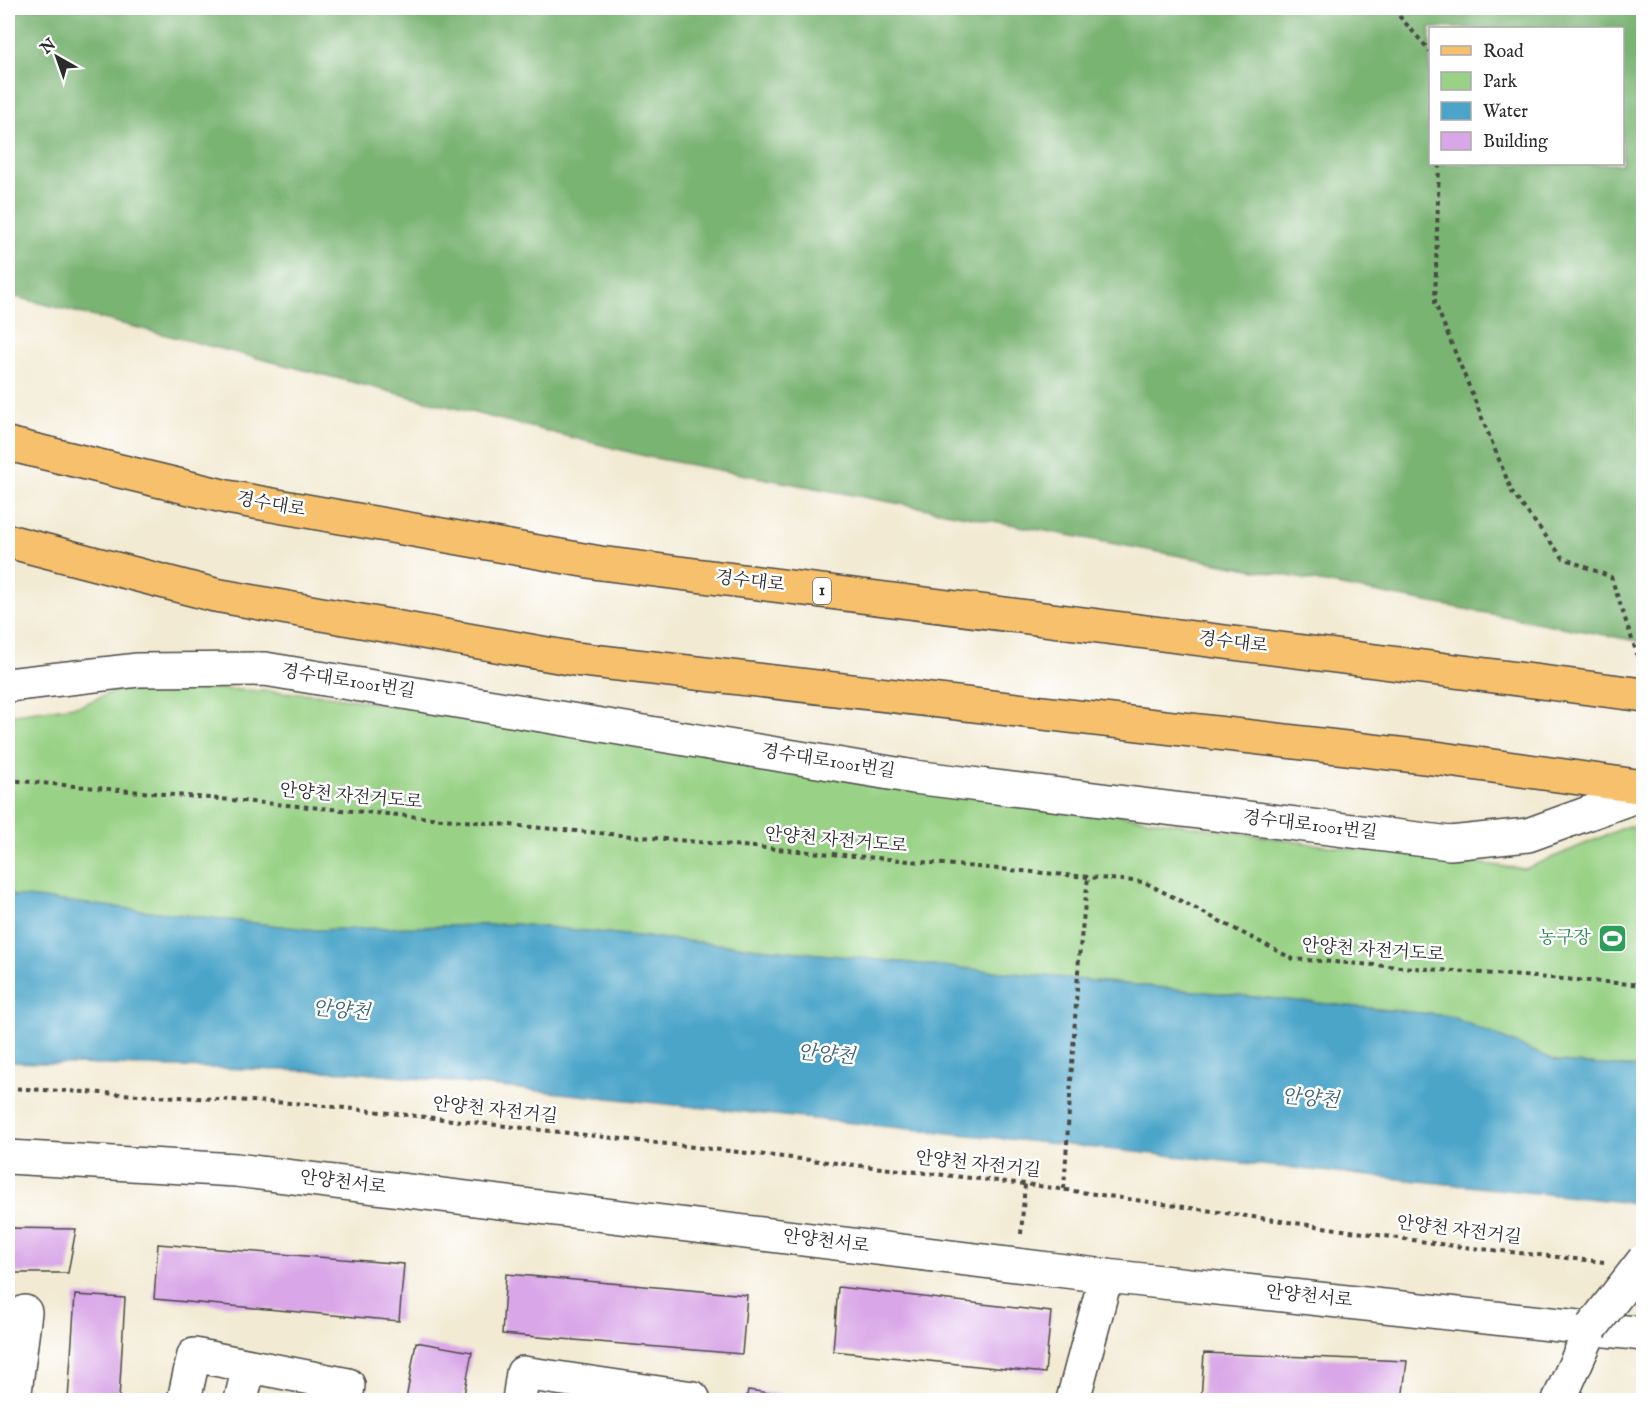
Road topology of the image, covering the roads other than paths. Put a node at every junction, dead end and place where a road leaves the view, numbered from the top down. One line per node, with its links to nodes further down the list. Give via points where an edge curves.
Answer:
1 (8, 444): 3 (main road, 경수대로 / 1, via 227,497 600,563)
2 (8, 542): 5 (main road, via 215,595 575,659 1442,759)
3 (1642, 679)
4 (8, 686): 6 (street, 경수대로1001번길, via 138,670 265,669 914,777 1450,843 1528,835)
5 (1644, 787)
6 (1644, 793)
7 (8, 1156): 9 (street, 안양천서로, via 236,1170)
8 (1629, 1262): 11 (street, bridge)
9 (1106, 1276): 11 (street, 안양천서로); 21 (street)
10 (26, 1312): 15 (street)
11 (1592, 1327): 12 (street, 안양천서로); 22 (street)
12 (1644, 1334)
13 (249, 1366): 16 (street, via 194,1355); 17 (street); 18 (street, via 348,1385)
14 (590, 1392): 19 (street, via 523,1373); 20 (street)
15 (14, 1401)
16 (184, 1401)
17 (241, 1401)
18 (346, 1401)
19 (519, 1401)
20 (693, 1401)
21 (1072, 1401)
22 (1559, 1401)

